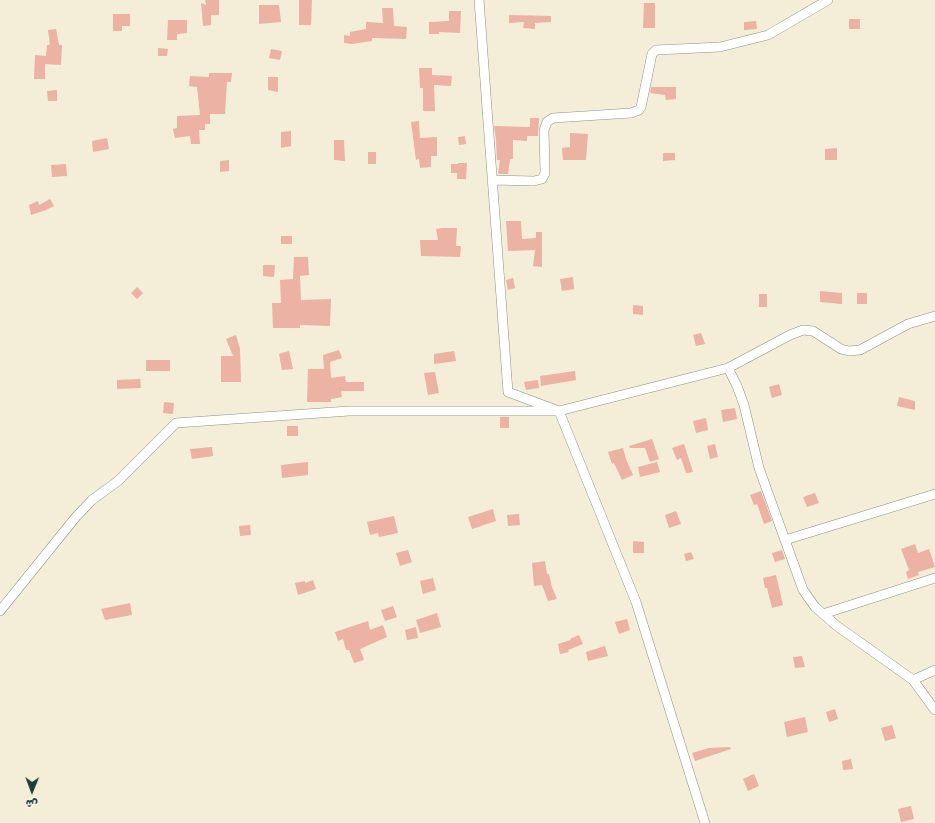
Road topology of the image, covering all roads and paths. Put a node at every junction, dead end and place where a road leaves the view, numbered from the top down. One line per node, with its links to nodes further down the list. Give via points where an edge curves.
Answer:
1 (479, 0): 3 (street)
2 (828, 0): 3 (street, via 768,35 720,47 656,50 652,54 639,110 631,113 553,118 547,122 544,130 545,173 542,178 534,181)
3 (492, 180): 6 (street, via 508,392)
4 (935, 316): 5 (street, via 908,324 854,351 841,349 813,331 803,330)
5 (728, 368): 6 (street); 8 (street, via 739,392 759,468)
6 (559, 412): 10 (street, via 349,411 176,423 118,481 92,500 75,518); 15 (street, via 636,602)
7 (935, 494): 8 (street)
8 (785, 540): 11 (street, via 803,590)
9 (935, 578): 11 (street)
10 (0, 611)
11 (823, 614): 13 (street)
12 (935, 670): 13 (street)
13 (913, 680): 14 (street)
14 (935, 710)
15 (705, 823)

